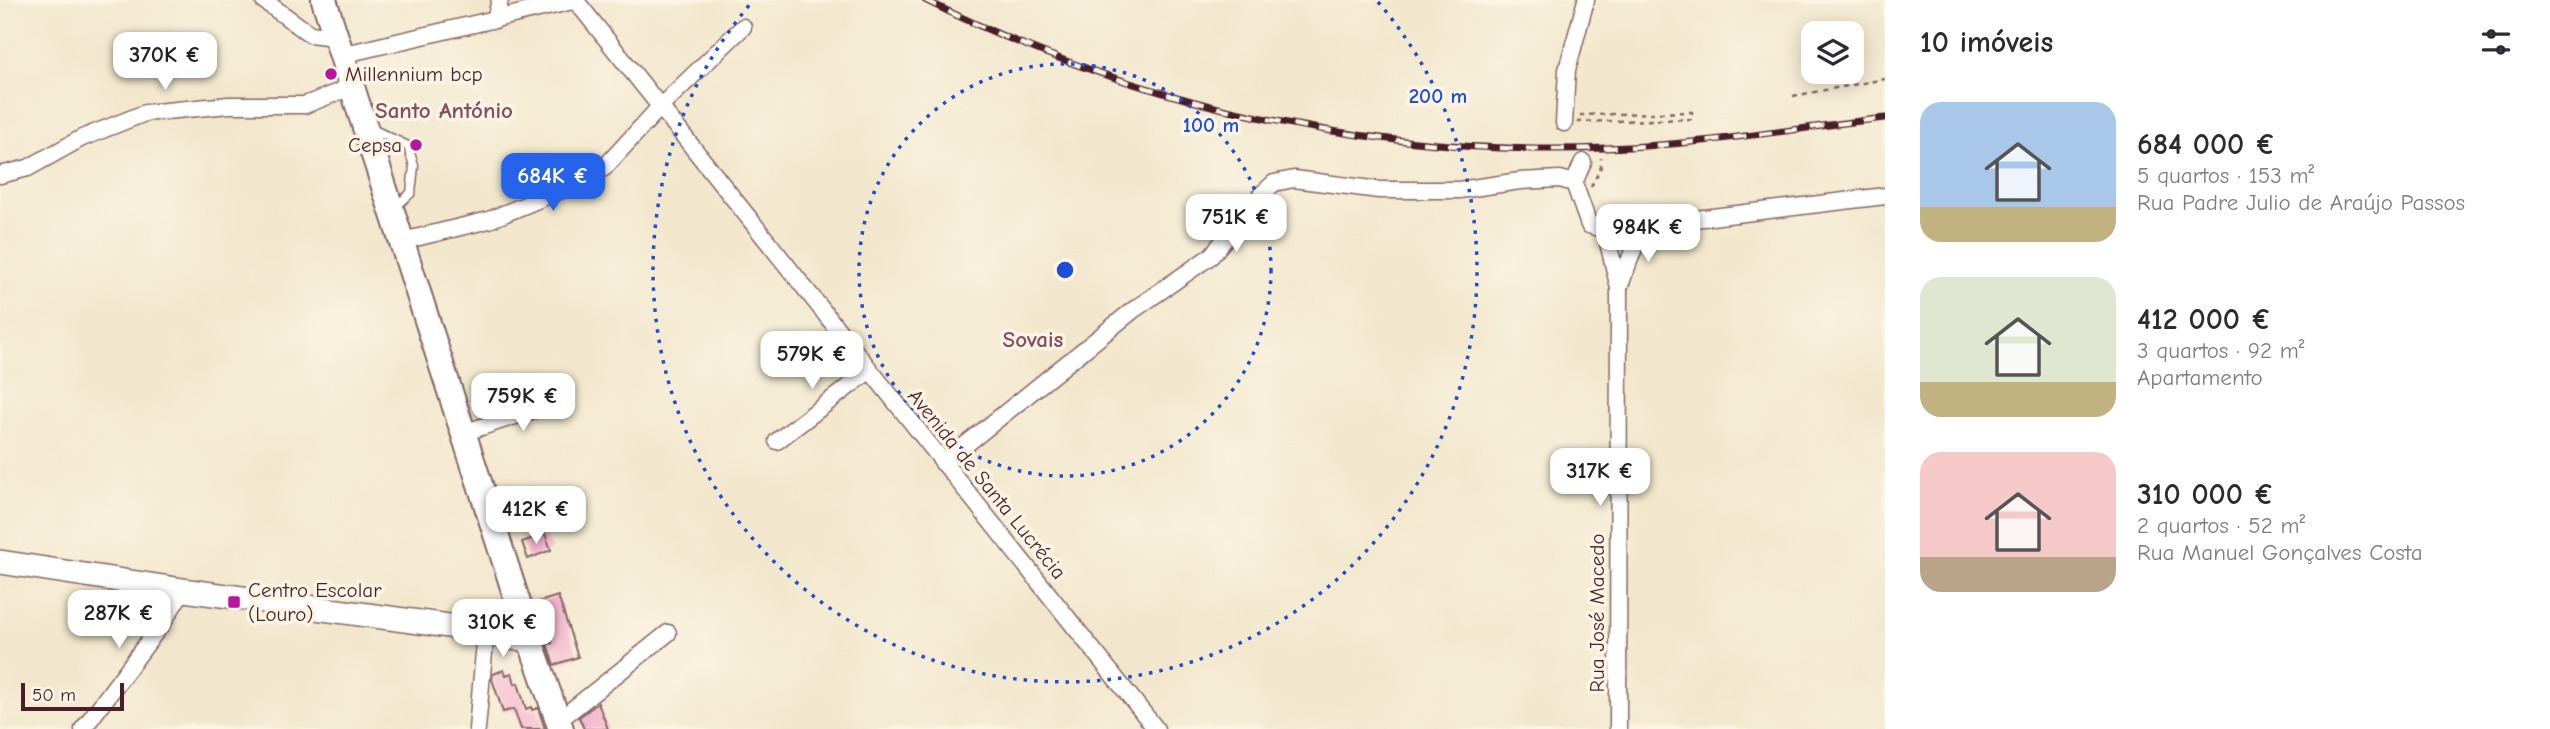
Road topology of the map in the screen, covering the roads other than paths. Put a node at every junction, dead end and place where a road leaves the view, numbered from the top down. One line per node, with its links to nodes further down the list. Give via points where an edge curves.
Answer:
1 (263, 0): 8 (street, via 310,34)
2 (324, 0): 8 (main road)
3 (500, 0): 6 (street)
4 (1586, 0): 11 (street, via 1567,70)
5 (576, 1): 6 (street); 10 (street, Avenida de Santa Lucrécia)
6 (495, 20): 8 (street)
7 (743, 27): 10 (street)
8 (338, 46): 9 (main road)
9 (351, 87): 12 (main road); 14 (street, via 305,106 229,105 145,113 82,138 28,168)
10 (659, 108): 20 (street, via 604,168 571,186 489,219); 22 (street, Avenida de Santa Lucrécia)
11 (1563, 119)
12 (365, 126): 17 (main road); 17 (lane, via 408,146 414,166 411,193)
13 (1583, 162): 15 (street)
14 (0, 176)
15 (1574, 183): 19 (street, via 1589,225); 26 (street, via 1560,179 1460,190 1379,190 1294,179 1274,183 1211,256 1132,311)
16 (1885, 196): 18 (street)
17 (392, 210): 20 (main road)
18 (1643, 227): 19 (street); 21 (street, Rua José Macedo)
19 (1605, 230): 21 (street, Rua José Macedo)
20 (403, 242): 24 (main road)
21 (1619, 288): 37 (street, Rua José Macedo)
22 (869, 371): 25 (street); 26 (street, Avenida de Santa Lucrécia)
23 (566, 394): 24 (street, via 543,407)
24 (463, 433): 29 (main road)
25 (777, 442)
26 (943, 463): 36 (street, Avenida de Santa Lucrécia)
27 (0, 562): 28 (main road)
28 (183, 590): 30 (main road); 34 (street)
29 (521, 611): 30 (main road); 32 (main road)
30 (486, 631): 32 (main road); 35 (street)
31 (668, 633): 33 (street)
32 (530, 640): 33 (main road)
33 (559, 723)
34 (83, 729)
35 (477, 729)
36 (1156, 729)
37 (1618, 729)

